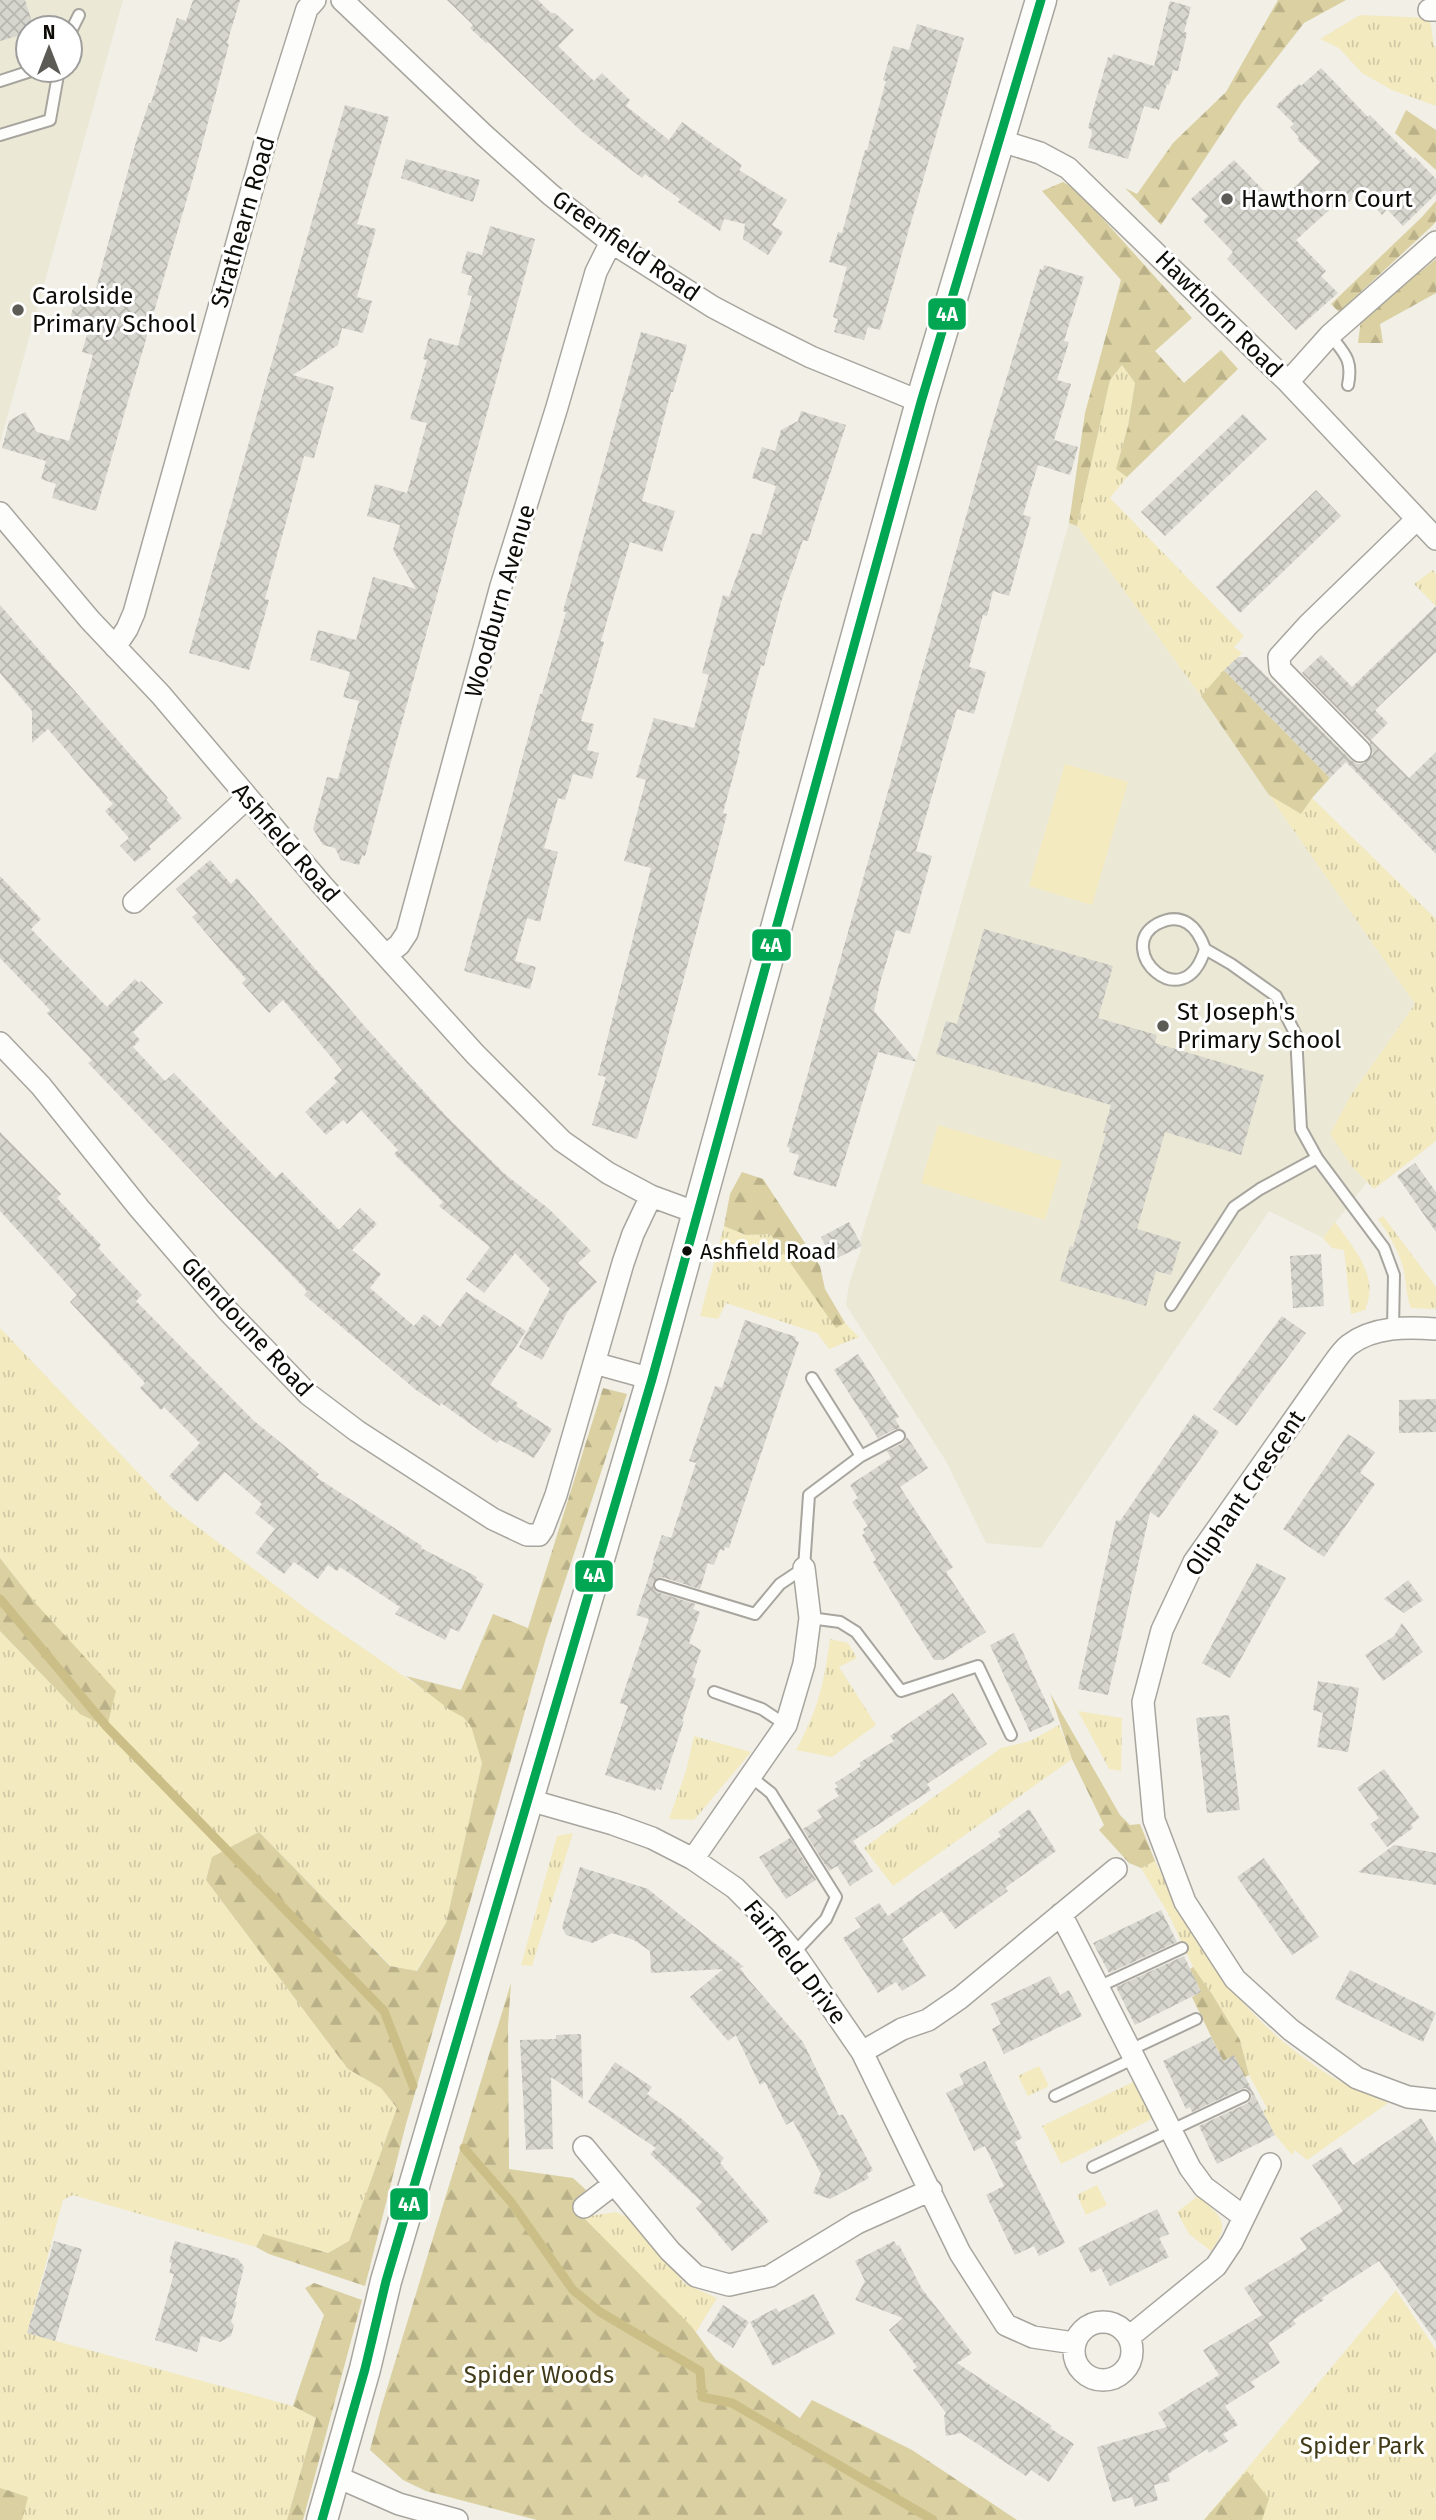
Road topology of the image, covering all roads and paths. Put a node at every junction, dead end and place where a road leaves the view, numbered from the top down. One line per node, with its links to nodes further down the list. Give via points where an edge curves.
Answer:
1 (315, 0): 16 (street, Strathearn Road, via 307,9 266,139 134,613)
2 (342, 0): 7 (street, Greenfield Road, via 493,144)
3 (1035, 2): 6 (main road)
4 (56, 84): 5 (lane, via 50,120)
5 (0, 135)
6 (998, 140): 10 (street, Hawthorn Road, via 1040,153 1068,168); 12 (main road)
7 (611, 242): 12 (street, Greenfield Road, via 751,327); 21 (street, Woodburn Avenue, via 596,272 501,586 407,933)
8 (1436, 242): 9 (street)
9 (1330, 335): 10 (street); 11 (lane, via 1352,369)
10 (1288, 382): 14 (street, Hawthorn Road)
11 (1348, 385)
12 (921, 402): 25 (main road)
13 (0, 513): 16 (street, Ashfield Road)
14 (1417, 519): 15 (street, Hawthorn Road); 17 (street, via 1279,657 1280,669)
15 (1436, 539)
16 (115, 647): 18 (street, Ashfield Road)
17 (1360, 751)
18 (247, 798): 19 (street); 21 (street, Ashfield Road)
19 (134, 902)
20 (1205, 949): 20 (lane, via 1200,966 1186,977 1169,979 1154,972 1144,958 1144,940 1154,926 1170,919 1186,921 1200,933); 23 (lane, via 1276,996 1296,1035 1301,1129)
21 (386, 955): 24 (street, Ashfield Road, via 562,1141)
22 (0, 1043): 29 (street, Glendoune Road, via 41,1086 139,1209 279,1365 357,1431 492,1519 527,1535 538,1535 544,1528)
23 (1317, 1158): 26 (lane, via 1234,1207); 27 (lane, via 1384,1248 1394,1275)
24 (651, 1196): 25 (street, Ashfield Road); 29 (street, Glendoune Road, via 629,1243)
25 (699, 1214): 31 (main road)
26 (1171, 1306)
27 (1393, 1328): 28 (street, Oliphant Crescent); 53 (street, Oliphant Crescent, via 1368,1334 1348,1346 1194,1562 1162,1630 1143,1702 1154,1820 1164,1850 1185,1902 1236,1979 1291,2030 1357,2078 1408,2097)
28 (1436, 1329)
29 (594, 1363): 31 (street)
30 (812, 1378): 33 (lane)
31 (653, 1379): 41 (main road)
32 (899, 1436): 33 (lane)
33 (861, 1456): 34 (lane, via 809,1495)
34 (804, 1568): 35 (lane, via 780,1584 755,1614); 36 (street)
35 (660, 1585)
36 (810, 1618): 38 (street, via 804,1664); 39 (lane, via 840,1622 856,1632 901,1691 978,1666)
37 (714, 1692): 38 (lane, via 762,1709)
38 (786, 1725): 40 (street)
39 (1012, 1735)
40 (751, 1777): 42 (street); 46 (lane, via 771,1793 836,1897 825,1919)
41 (529, 1800): 42 (street, Fairfield Drive, via 653,1838); 64 (main road, via 386,2281)
42 (693, 1859): 46 (street, Fairfield Drive, via 735,1888)
43 (1116, 1869): 44 (street)
44 (1061, 1914): 47 (street); 49 (street, via 960,1998 928,2020)
45 (1182, 1948): 47 (lane)
46 (794, 1953): 49 (street, Fairfield Drive)
47 (1098, 1987): 50 (street)
48 (1196, 2019): 50 (lane)
49 (862, 2052): 59 (street, Fairfield Drive)
50 (1132, 2054): 51 (lane); 54 (street)
51 (1055, 2096)
52 (1244, 2096): 54 (lane)
53 (1436, 2100)
54 (1171, 2130): 57 (lane); 61 (street, via 1204,2187)
55 (584, 2147): 58 (street)
56 (1270, 2164): 61 (street)
57 (1093, 2167)
58 (614, 2184): 59 (street, via 696,2276 729,2285 770,2276 866,2219); 60 (street)
59 (931, 2189): 63 (street, Fairfield Drive, via 960,2253 1006,2325 1033,2337)
60 (584, 2207)
61 (1244, 2217): 62 (street, via 1216,2266)
62 (1129, 2337): 63 (street, via 1119,2326 1093,2323 1081,2330); 63 (street, via 1131,2362 1113,2380 1087,2377 1073,2356)
63 (1074, 2343)
64 (335, 2476): 65 (main road); 66 (street, via 400,2504)
65 (322, 2520)
66 (457, 2520)

